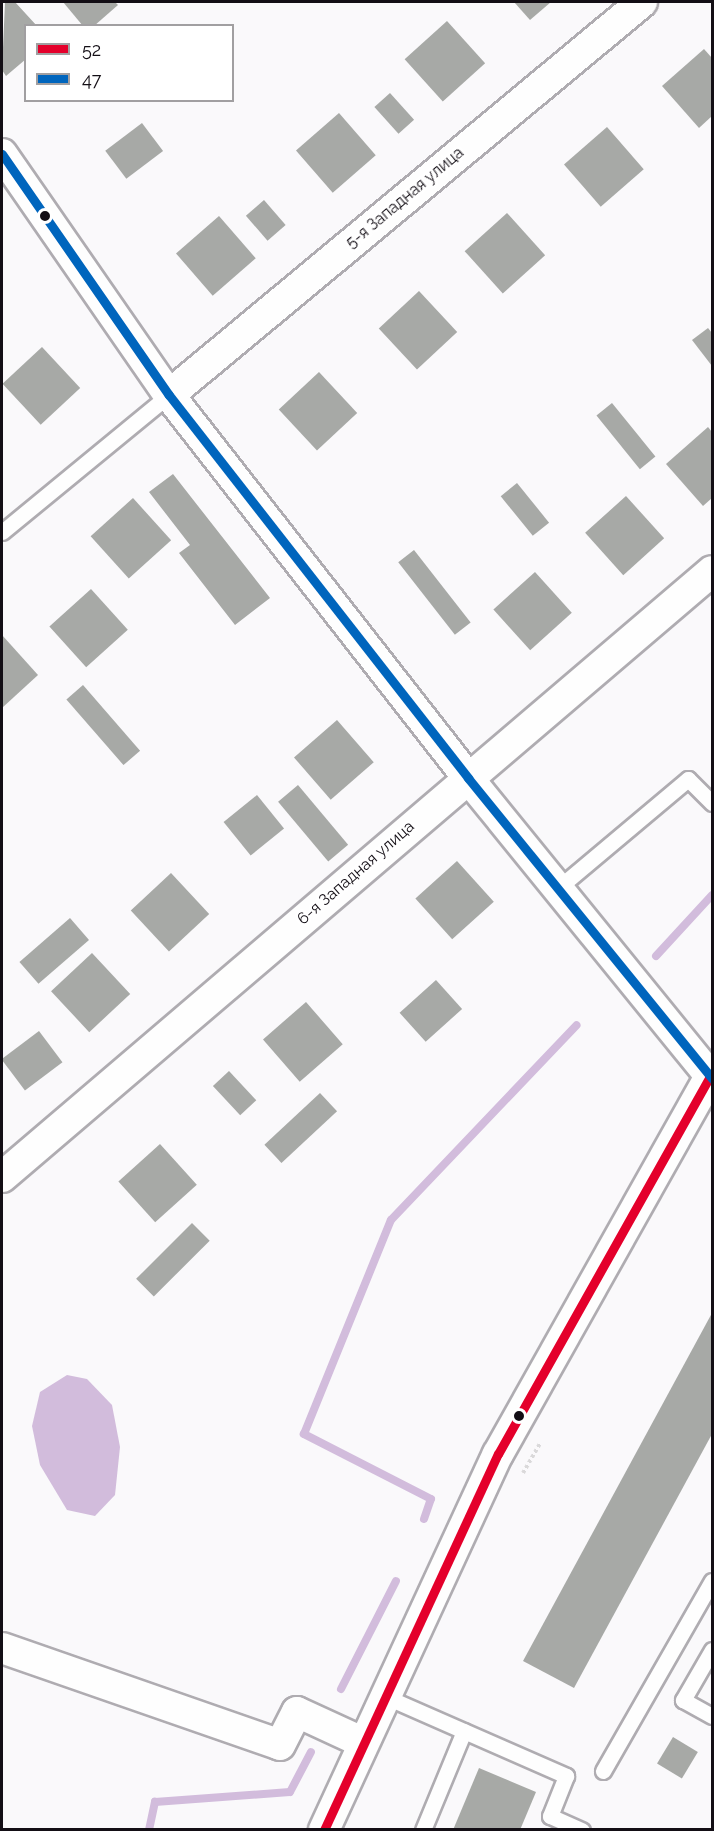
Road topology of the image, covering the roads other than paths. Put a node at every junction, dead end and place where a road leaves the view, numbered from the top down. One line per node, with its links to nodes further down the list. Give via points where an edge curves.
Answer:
1 (642, 2): 3 (street, 5-я Западная улица)
2 (2, 154): 3 (street)
3 (169, 395): 4 (lane); 6 (street)
4 (2, 532)
5 (712, 571): 6 (street, 6-я Западная улица)
6 (468, 778): 8 (street); 10 (street, 6-я Западная улица)
7 (712, 803): 8 (lane, via 688,779)
8 (557, 889): 9 (street)
9 (711, 1077): 14 (street, via 498,1454)
10 (2, 1177)
11 (712, 1581): 18 (lane)
12 (2, 1648): 17 (street, via 280,1745 297,1712)
13 (712, 1650): 15 (lane, via 683,1700)
14 (384, 1696): 16 (lane); 17 (street)
15 (712, 1716)
16 (464, 1731): 20 (lane); 21 (lane, via 566,1776 550,1816)
17 (362, 1742): 19 (street)
18 (603, 1771)
19 (324, 1830)
20 (423, 1830)
21 (582, 1830)

